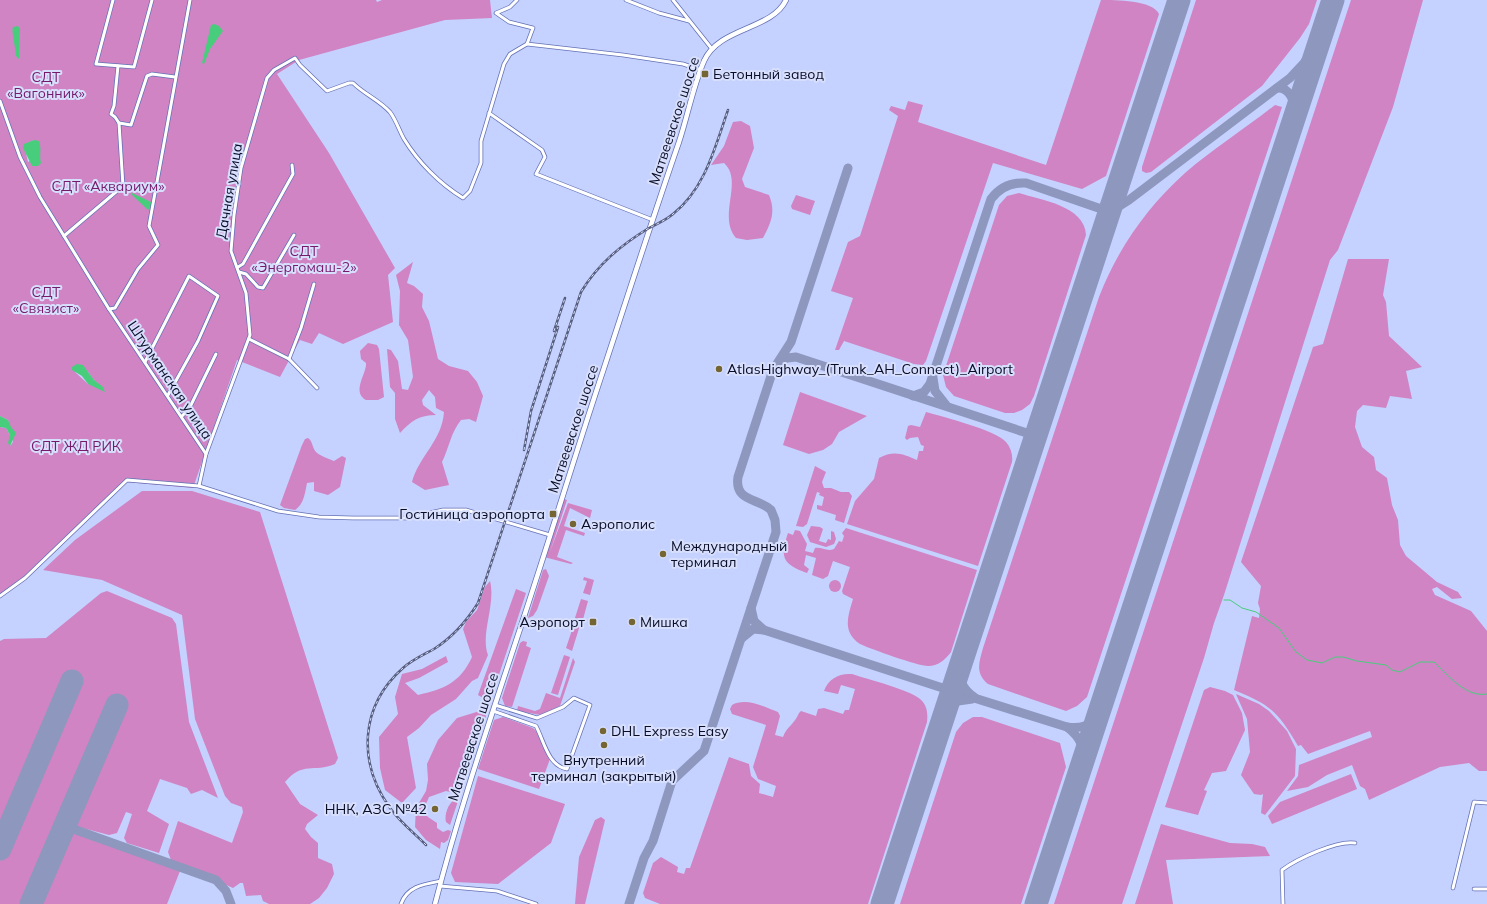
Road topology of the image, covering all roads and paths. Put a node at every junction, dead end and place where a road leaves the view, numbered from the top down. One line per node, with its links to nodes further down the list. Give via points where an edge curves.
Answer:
1 (113, 0): 11 (street, via 96,64)
2 (152, 0): 11 (street, via 134,67)
3 (190, 0): 13 (street)
4 (517, 0): 9 (street, via 510,7 496,13 509,22 533,28)
5 (626, 0): 8 (street)
6 (673, 0): 8 (street)
7 (786, 0): 10 (main road, Матвеевское шоссе, via 781,9 773,15 728,37)
8 (689, 21): 10 (street)
9 (527, 44): 12 (street, via 623,55 683,64); 15 (street, via 510,54 504,64)
10 (712, 49): 12 (main road, Матвеевское шоссе)
11 (118, 66): 16 (street, via 111,114)
12 (701, 70): 18 (main road, Матвеевское шоссе)
13 (175, 77): 16 (street, via 152,74 147,76 131,125); 24 (street, via 149,226 158,245 138,268 115,308)
14 (0, 101): 20 (street, Штурманская улица, via 26,172)
15 (489, 113): 18 (street, via 542,150 545,157 536,174); 21 (street, Дачная улица, via 481,141 481,163 470,191 463,198 447,188 411,150 392,115 382,104 351,83 327,91 295,58 280,66 267,78 241,168 231,253)
16 (119, 123): 20 (street, via 122,187)
17 (292, 165): 21 (street, via 293,174)
18 (653, 220): 34 (main road, Матвеевское шоссе)
19 (294, 234): 22 (street, via 263,288 258,287 245,273)
20 (64, 236): 24 (street, Штурманская улица)
21 (238, 267): 22 (street, Дачная улица)
22 (239, 272): 25 (street, Дачная улица, via 246,293)
23 (314, 284): 27 (street)
24 (109, 309): 28 (street, Штурманская улица)
25 (249, 339): 27 (street); 32 (street, Дачная улица)
26 (216, 354): 31 (street, via 189,409)
27 (289, 359): 29 (street)
28 (146, 362): 30 (street, Штурманская улица); 30 (street, via 189,276 218,296 198,341)
29 (317, 388)
30 (168, 395): 31 (street, Штурманская улица)
31 (182, 416): 32 (street, Штурманская улица)
32 (206, 454): 33 (street, Штурманская улица)
33 (199, 486): 34 (street, via 294,514 406,518 443,510 466,510); 35 (street, via 127,480 25,578)
34 (550, 535): 36 (main road, Матвеевское шоссе)
35 (0, 596)
36 (495, 705): 37 (main road, Матвеевское шоссе); 37 (street, via 537,718 563,707 574,698 590,706 567,769 557,766 552,760 536,727)
37 (493, 711): 40 (main road, Матвеевское шоссе)
38 (1487, 803): 42 (street, via 1474,802)
39 (1355, 843): 48 (street, via 1348,842 1329,848 1282,870)
40 (441, 881): 41 (main road, Матвеевское шоссе); 45 (street, via 411,890)
41 (440, 886): 46 (main road, Матвеевское шоссе); 47 (street, via 497,891)
42 (1453, 888)
43 (1474, 889): 44 (street)
44 (1487, 889)
45 (401, 904)
46 (435, 904)
47 (536, 904)
48 (1283, 904)

